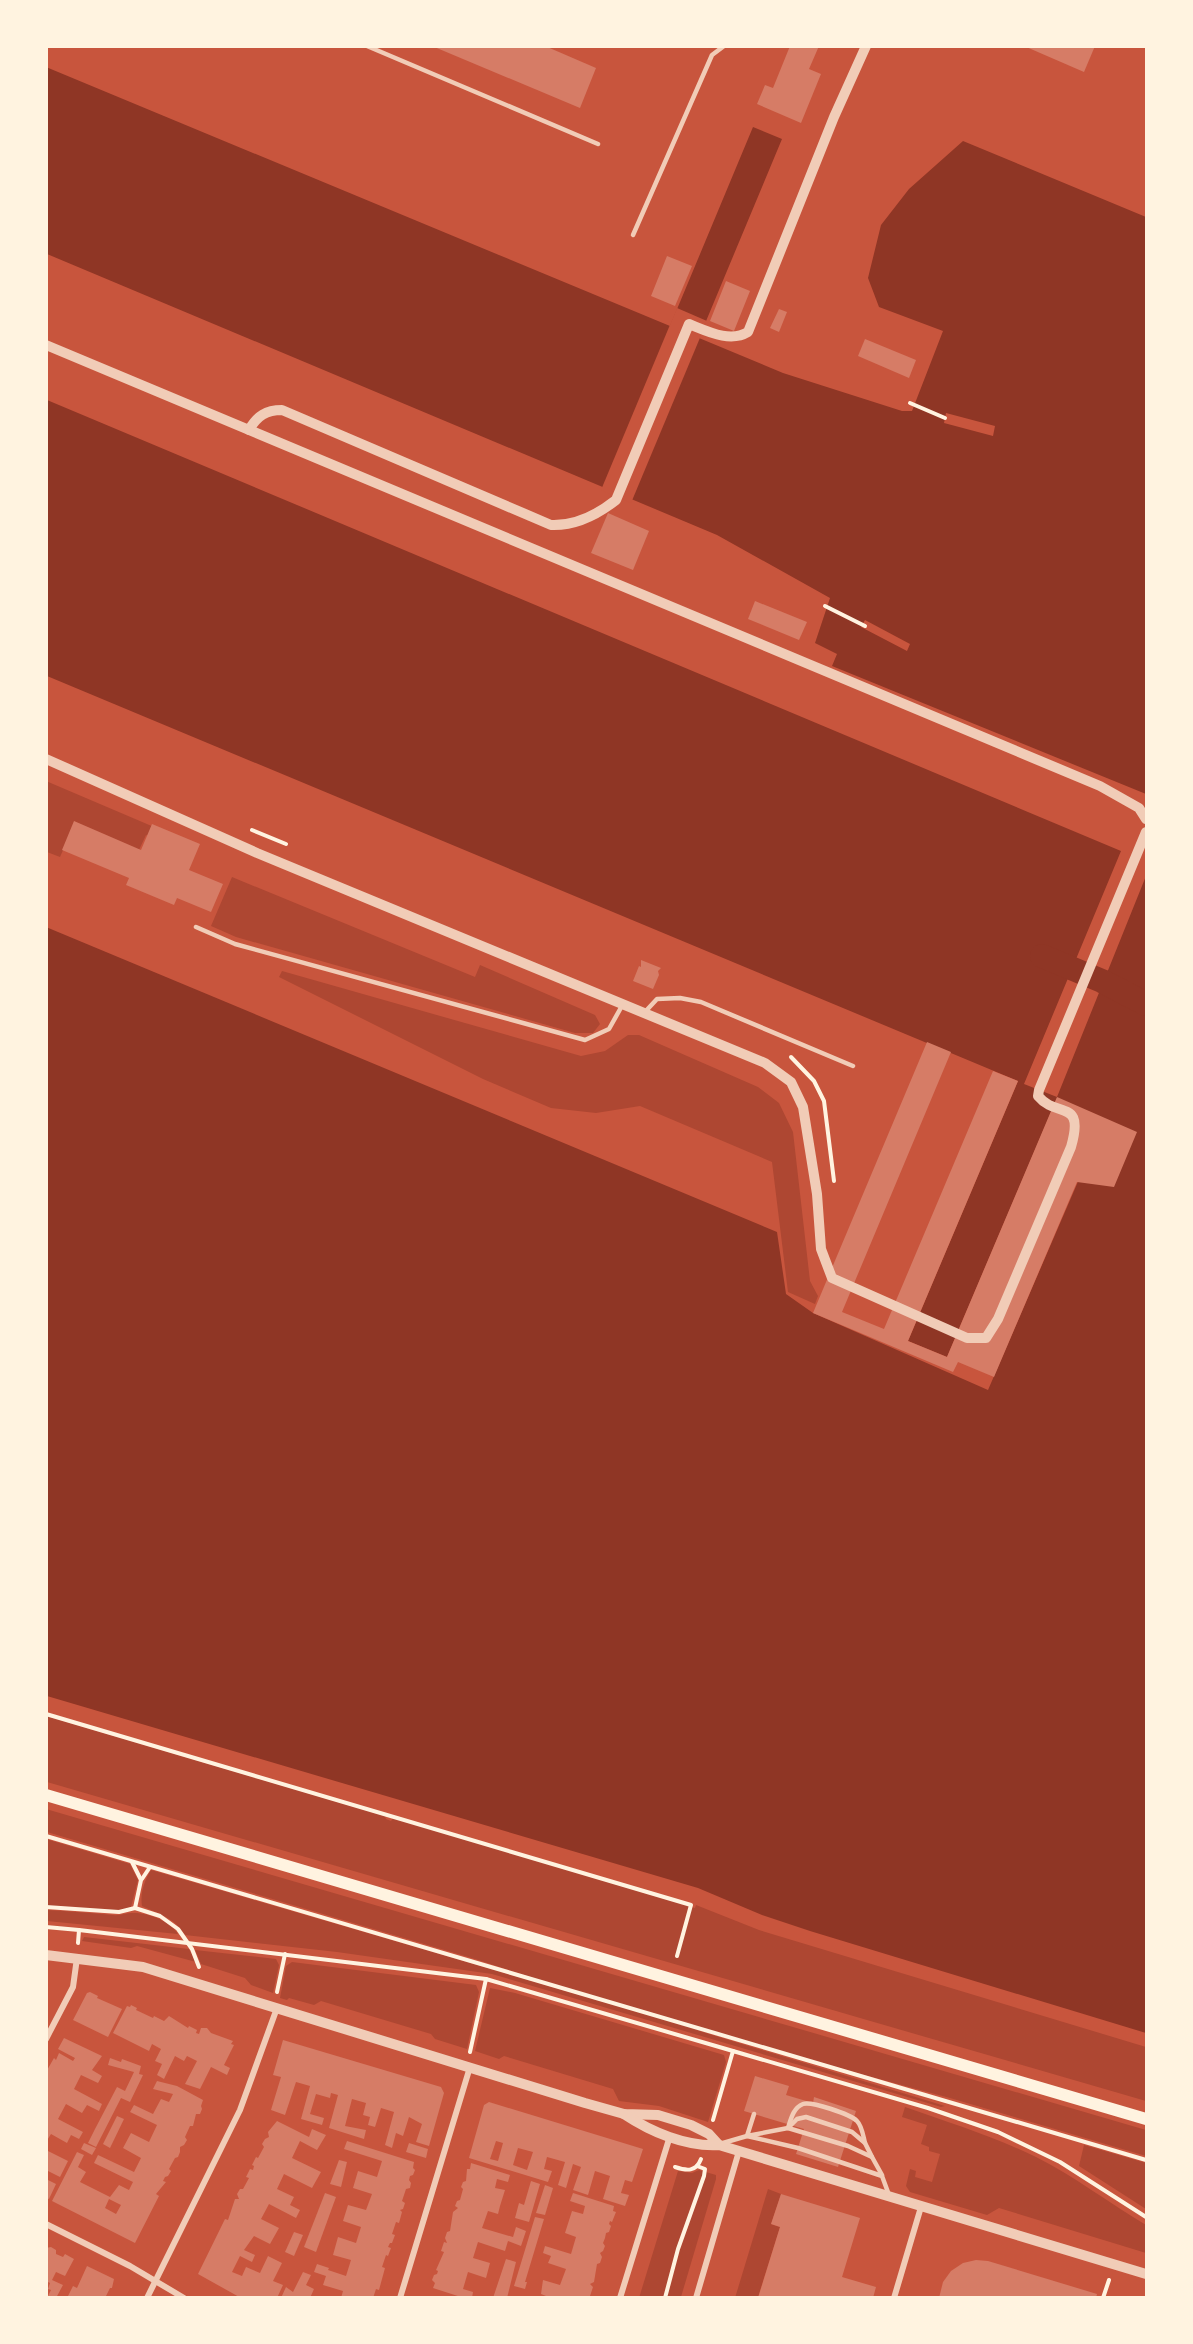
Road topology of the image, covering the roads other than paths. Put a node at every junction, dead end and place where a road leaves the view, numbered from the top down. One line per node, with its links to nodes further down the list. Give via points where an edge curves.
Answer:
1 (367, 46): 4 (lane)
2 (724, 46): 5 (lane, via 712,55)
3 (866, 46): 7 (street, via 748,332 731,338 689,324 616,500 600,512 567,525 551,525 282,410 261,414)
4 (598, 144)
5 (633, 235)
6 (46, 345): 7 (street)
7 (249, 430): 9 (street, via 1100,786 1139,808)
8 (46, 759): 12 (street, via 267,857)
9 (1146, 819)
10 (1146, 832): 13 (street, via 1039,1089 1042,1101 1069,1112 1075,1122 1071,1147 998,1319 986,1338 967,1338 832,1278 821,1249 803,1107 791,1082 765,1063)
11 (196, 927): 12 (lane, via 235,944 585,1040 609,1029)
12 (623, 1004): 13 (street)
13 (644, 1013): 14 (lane, via 657,999 701,1002)
14 (853, 1066)
15 (46, 1795): 23 (main road)
16 (46, 1955): 17 (street)
17 (77, 1958): 18 (street, via 143,1966); 19 (street, via 73,1987)
18 (277, 2008): 20 (street); 37 (street, via 240,2110)
19 (46, 2039)
20 (470, 2067): 21 (street); 40 (street)
21 (624, 2114): 25 (street, via 642,2126); 27 (street, via 658,2115 690,2125)
22 (754, 2114): 26 (lane)
23 (1146, 2118)
24 (788, 2128): 26 (lane); 28 (lane, via 806,2117 852,2132); 28 (lane, via 794,2111 803,2104 814,2105 856,2120); 31 (lane)
25 (670, 2136): 27 (street); 41 (street)
26 (747, 2136): 29 (lane); 32 (lane)
27 (708, 2140): 29 (street)
28 (865, 2143): 31 (lane)
29 (719, 2145): 30 (street)
30 (739, 2151): 33 (street); 42 (street)
31 (872, 2157): 32 (lane)
32 (882, 2176): 33 (lane)
33 (890, 2198): 34 (street)
34 (921, 2207): 36 (street); 43 (street)
35 (46, 2224): 37 (street)
36 (1146, 2274)
37 (155, 2282): 38 (street); 39 (street)
38 (147, 2298)
39 (184, 2298)
40 (400, 2298)
41 (620, 2298)
42 (696, 2298)
43 (894, 2298)

